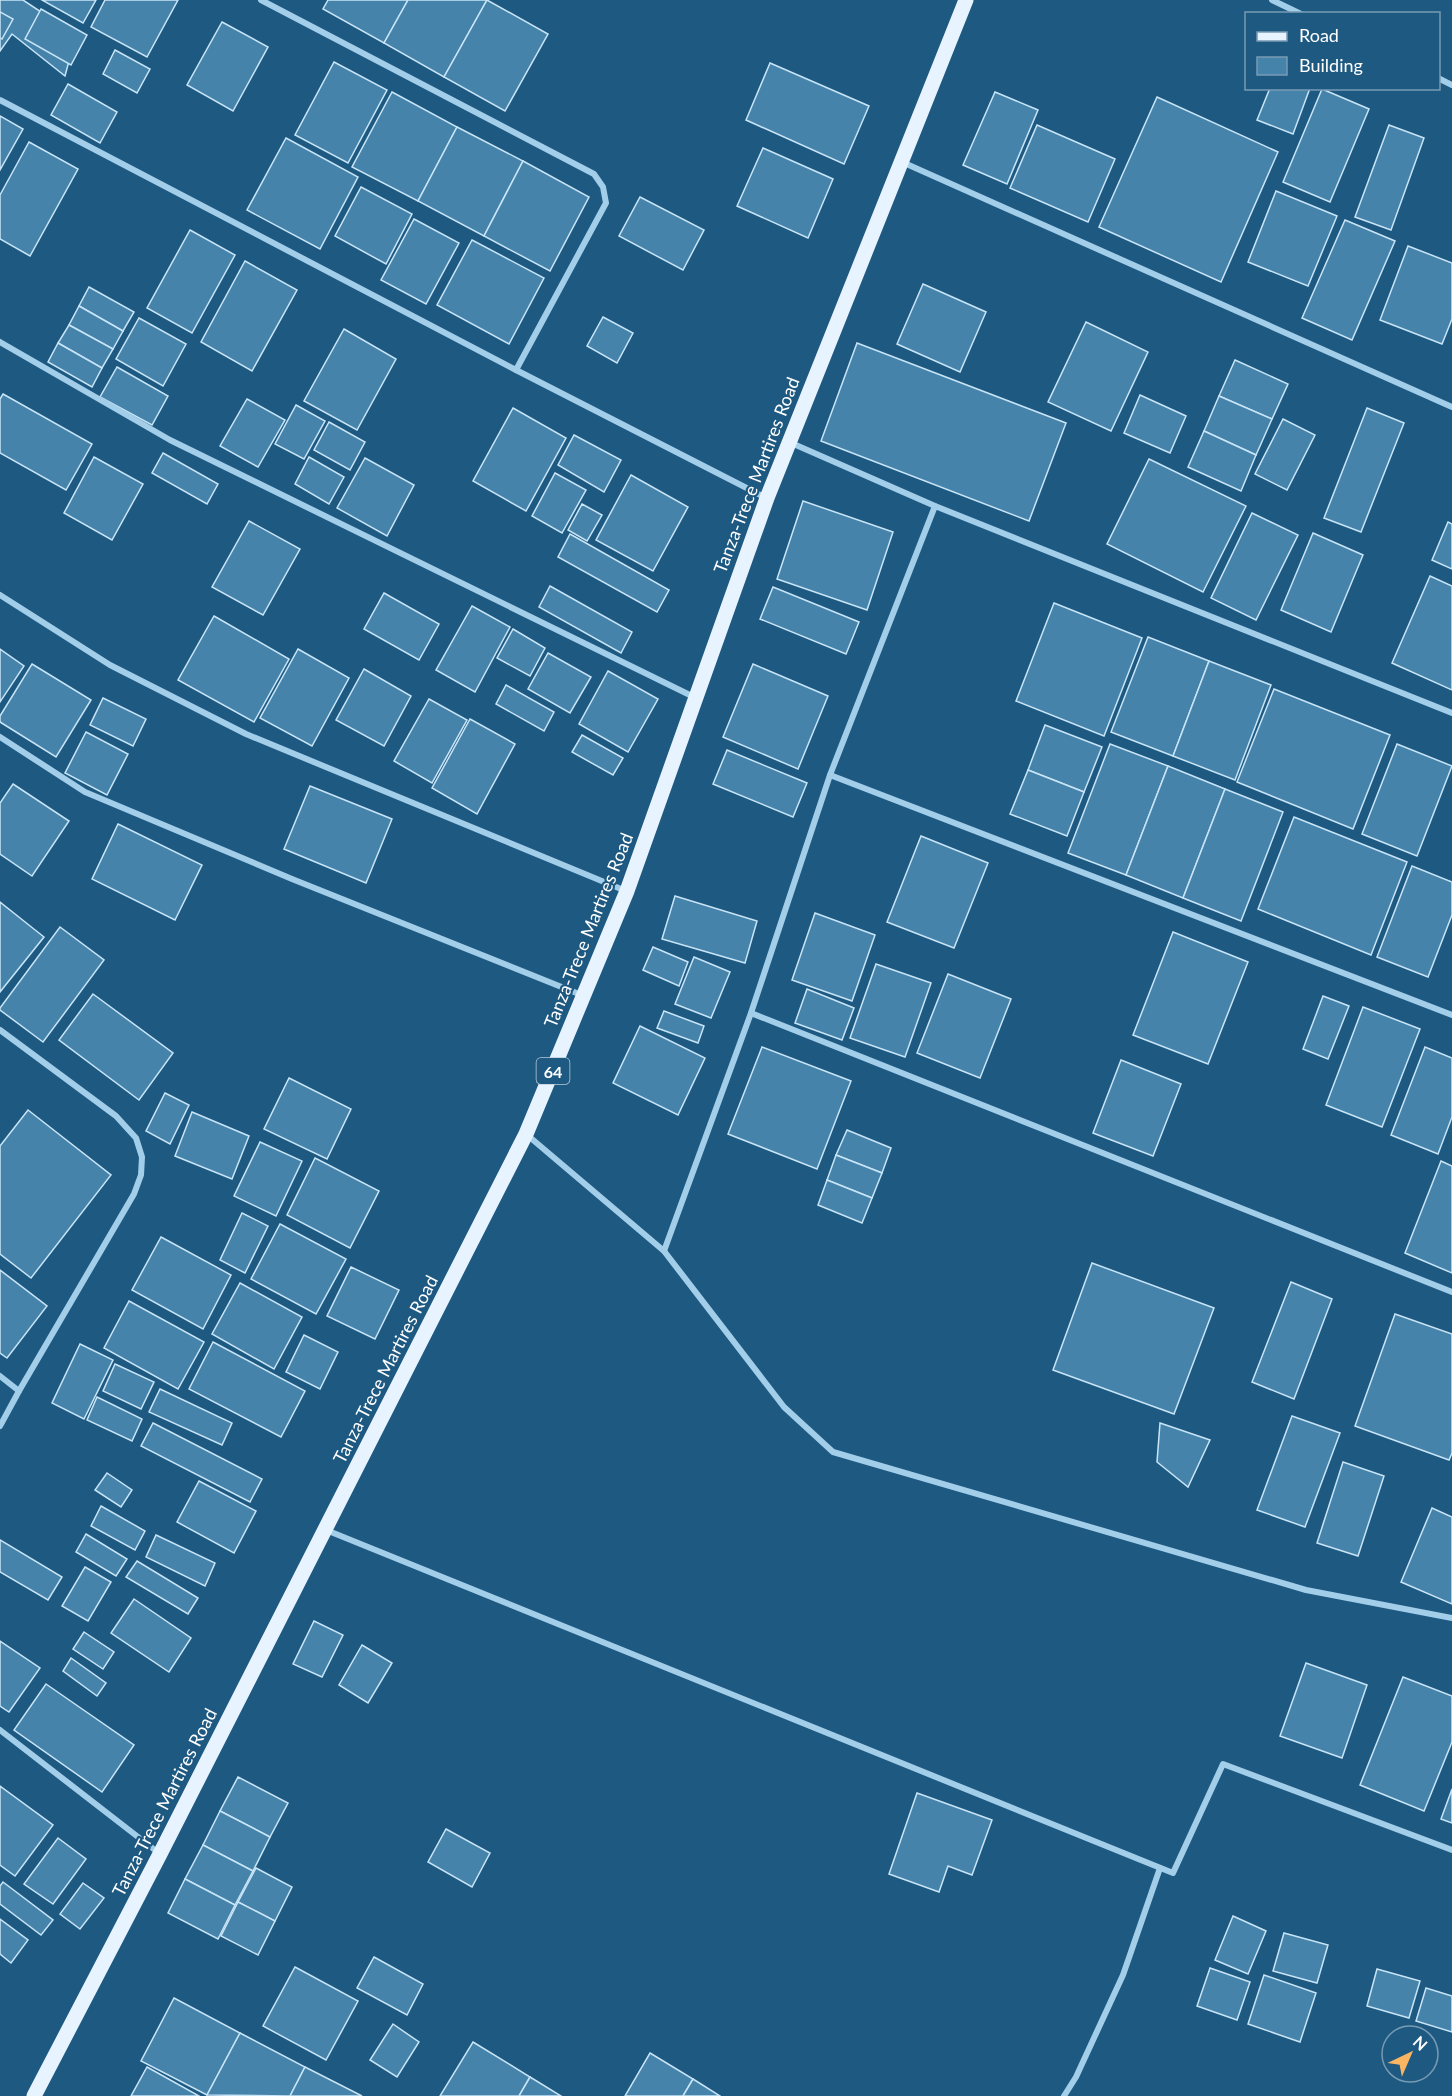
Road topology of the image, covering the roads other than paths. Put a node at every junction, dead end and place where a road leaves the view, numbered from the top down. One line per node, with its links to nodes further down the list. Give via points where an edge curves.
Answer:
1 (261, 0): 8 (street, via 594,174 603,187 606,203)
2 (964, 0): 6 (main road, Tanza-Trece Martires Road / 64)
3 (1272, 0): 4 (street)
4 (1297, 12)
5 (0, 100): 8 (street)
6 (900, 162): 9 (street); 10 (main road, Tanza-Trece Martires Road / 64)
7 (0, 342): 14 (street, via 170,440)
8 (516, 370): 11 (street)
9 (1452, 407)
10 (788, 442): 11 (main road, Tanza-Trece Martires Road / 64); 12 (street)
11 (767, 498): 14 (main road, Tanza-Trece Martires Road / 64)
12 (935, 506): 15 (street); 17 (street)
13 (0, 594): 18 (street, via 110,665 246,734)
14 (696, 698): 18 (main road, Tanza-Trece Martires Road / 64)
15 (1452, 713)
16 (0, 736): 19 (street, via 85,792)
17 (830, 775): 20 (street); 21 (street)
18 (627, 891): 19 (main road, Tanza-Trece Martires Road / 64)
19 (584, 996): 23 (main road, Tanza-Trece Martires Road / 64)
20 (751, 1013): 24 (street); 25 (street)
21 (1452, 1014)
22 (0, 1030): 27 (street, via 116,1116 136,1138 141,1157 141,1175 134,1194)
23 (526, 1134): 24 (street); 29 (main road, Tanza-Trece Martires Road / 64)
24 (664, 1251): 30 (street, via 784,1407 833,1452 1306,1590)
25 (1452, 1292)
26 (0, 1376): 27 (street)
27 (19, 1391): 28 (street)
28 (0, 1426)
29 (326, 1529): 33 (main road, Tanza-Trece Martires Road / 64); 34 (street)
30 (1452, 1618)
31 (0, 1730): 33 (street)
32 (1452, 1850): 34 (street, via 1222,1764 1173,1873)
33 (160, 1854): 35 (main road, Tanza-Trece Martires Road / 64)
34 (1160, 1868): 36 (street, via 1123,1975)
35 (34, 2096)
36 (1064, 2096)

